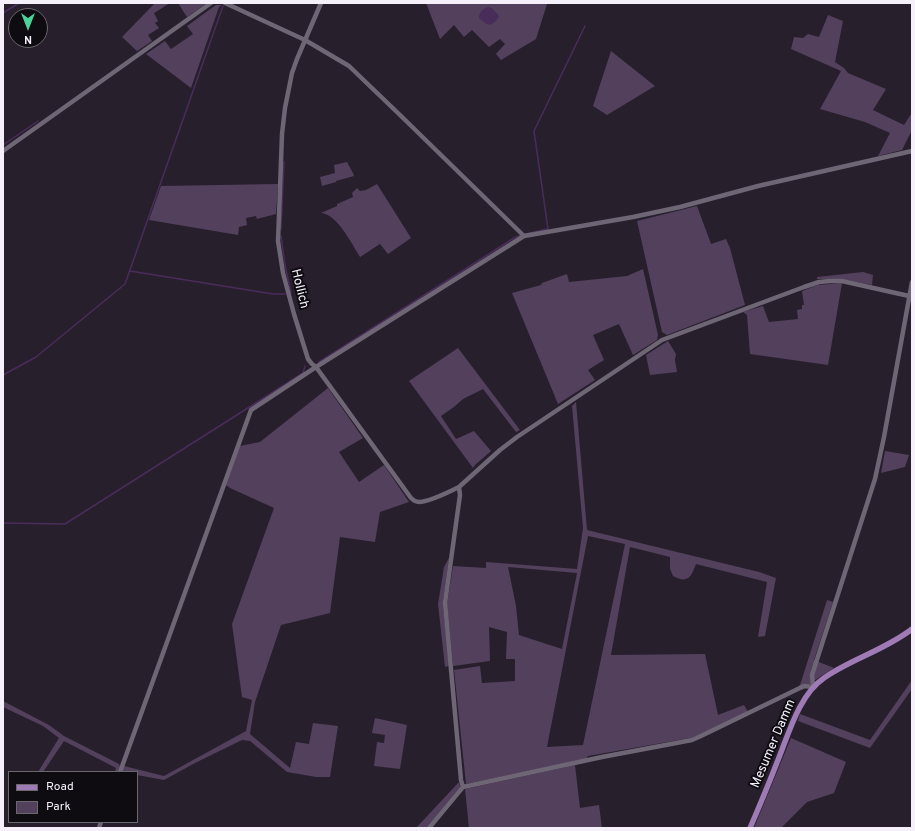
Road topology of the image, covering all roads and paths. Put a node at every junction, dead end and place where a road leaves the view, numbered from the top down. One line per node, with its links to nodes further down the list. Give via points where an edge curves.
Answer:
1 (211, 3): 5 (street)
2 (225, 3): 4 (street)
3 (321, 3): 4 (street, Hollich)
4 (305, 40): 7 (street, via 349,66); 10 (street, Hollich, via 296,59 285,108 278,241 294,314 308,359)
5 (3, 150)
6 (912, 151): 7 (street, via 758,186 680,207)
7 (524, 236): 10 (street)
8 (912, 282): 9 (street)
9 (909, 296): 11 (street, Hollich, via 842,281 818,282 662,340 516,437); 13 (street, via 875,480 812,675)
10 (316, 367): 11 (street, Hollich, via 413,500 423,501); 14 (street, via 251,410)
11 (459, 487): 15 (street, via 445,603)
12 (911, 631): 13 (main road, Mesumer Damm, via 823,678)
13 (813, 687): 15 (street, via 804,686 692,740); 17 (main road, Mesumer Damm, via 800,705)
14 (120, 771)
15 (463, 787): 16 (street)
16 (429, 828)
17 (750, 828)

